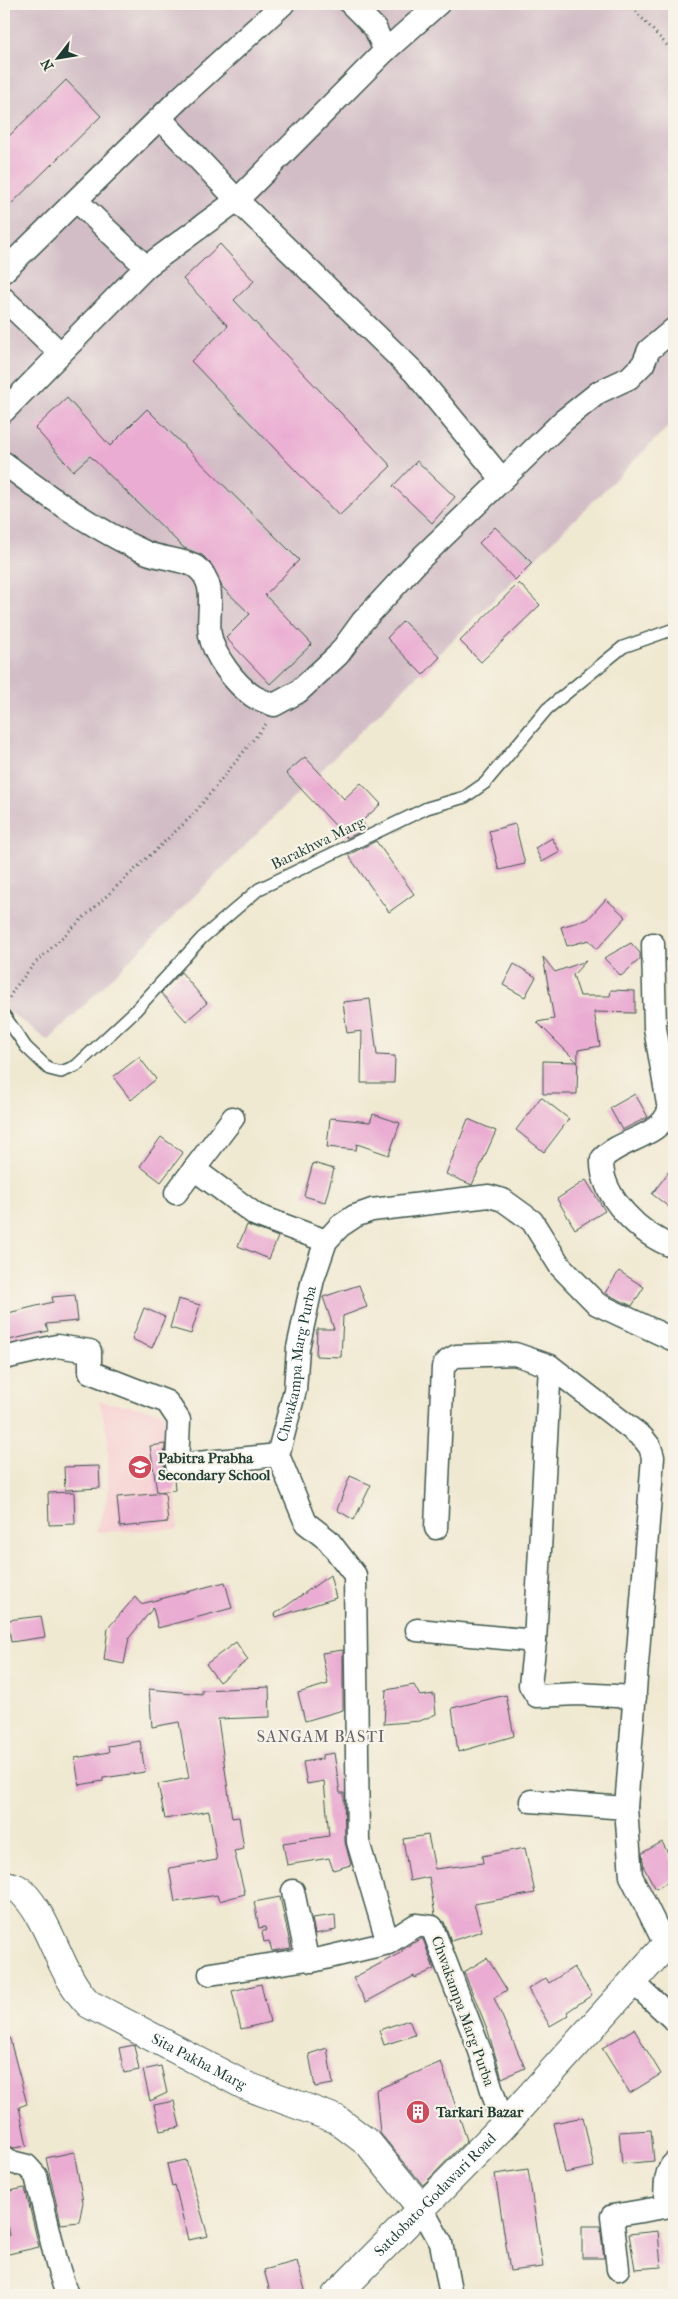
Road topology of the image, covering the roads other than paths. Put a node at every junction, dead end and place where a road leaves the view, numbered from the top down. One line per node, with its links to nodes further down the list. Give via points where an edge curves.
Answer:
1 (283, 4): 5 (street)
2 (352, 4): 4 (street, via 375,28)
3 (438, 4): 4 (street)
4 (385, 51): 6 (street)
5 (161, 119): 6 (street); 7 (street)
6 (237, 200): 8 (street); 15 (street, via 414,372)
7 (77, 201): 8 (street); 9 (street)
8 (146, 267): 12 (street)
9 (4, 271)
10 (4, 299): 12 (street)
11 (674, 329): 15 (street, via 649,350 643,364 629,378 592,397)
12 (60, 353): 13 (street)
13 (4, 411)
14 (4, 463): 15 (street, via 94,528 147,554 196,567 208,583 210,635 223,665 253,696 274,705 298,692 338,655 362,622 419,560)
15 (502, 479)
16 (674, 630): 18 (lane, Barakhwa Marg, via 623,647 547,709 485,783 465,797 426,808 259,889 202,938 135,1011 76,1066 61,1072 50,1069 26,1047)
17 (653, 944): 23 (street, via 655,1028 669,1110 666,1119 654,1129 609,1151 602,1158 601,1168 608,1188 624,1212 660,1242)
18 (4, 1015)
19 (233, 1118): 20 (street)
20 (194, 1169): 21 (street); 22 (street, via 256,1215)
21 (176, 1193)
22 (326, 1241): 24 (street, Chwakampa Marg Purba, via 347,1221 372,1210 489,1196 503,1200 532,1221 560,1266 597,1304); 27 (street, Chwakampa Marg Purba, via 313,1279 298,1348 295,1390)
23 (674, 1246)
24 (674, 1340)
25 (4, 1358): 27 (street, via 57,1346 90,1351 90,1372 167,1402 179,1420 177,1465)
26 (550, 1366): 28 (street, via 515,1354 456,1356 443,1367); 30 (street); 31 (street, via 643,1438 652,1452)
27 (278, 1455): 37 (street, Chwakampa Marg Purba, via 306,1523 328,1540 354,1575 358,1842)
28 (436, 1528)
29 (417, 1630): 30 (street)
30 (535, 1640): 31 (street, via 530,1685 537,1696)
31 (635, 1697): 33 (street)
32 (531, 1801): 33 (street)
33 (626, 1808): 36 (street, via 631,1876)
34 (4, 1886): 45 (street, Sita Pakha Marg, via 21,1891 47,1928 77,1992 89,2004 244,2085 336,2119 369,2144)
35 (293, 1891): 38 (street)
36 (670, 1941): 40 (street, Satdobato-Godawari Road)
37 (388, 1943): 38 (street, via 317,1961); 42 (street, Chwakampa Marg Purba, via 416,1926 432,1927 480,2051)
38 (308, 1959): 39 (street)
39 (210, 1974)
40 (634, 1984): 41 (street); 42 (street, Satdobato-Godawari Road)
41 (674, 2020)
42 (503, 2126): 45 (street, Satdobato-Godawari Road)
43 (4, 2157): 47 (street, via 27,2166 36,2176)
44 (674, 2163): 46 (street, via 669,2167 665,2207 612,2216)
45 (422, 2209): 48 (street, Satdobato-Godawari Road); 49 (street, via 441,2243)
46 (618, 2269)
47 (67, 2295)
48 (336, 2295)
49 (451, 2295)

